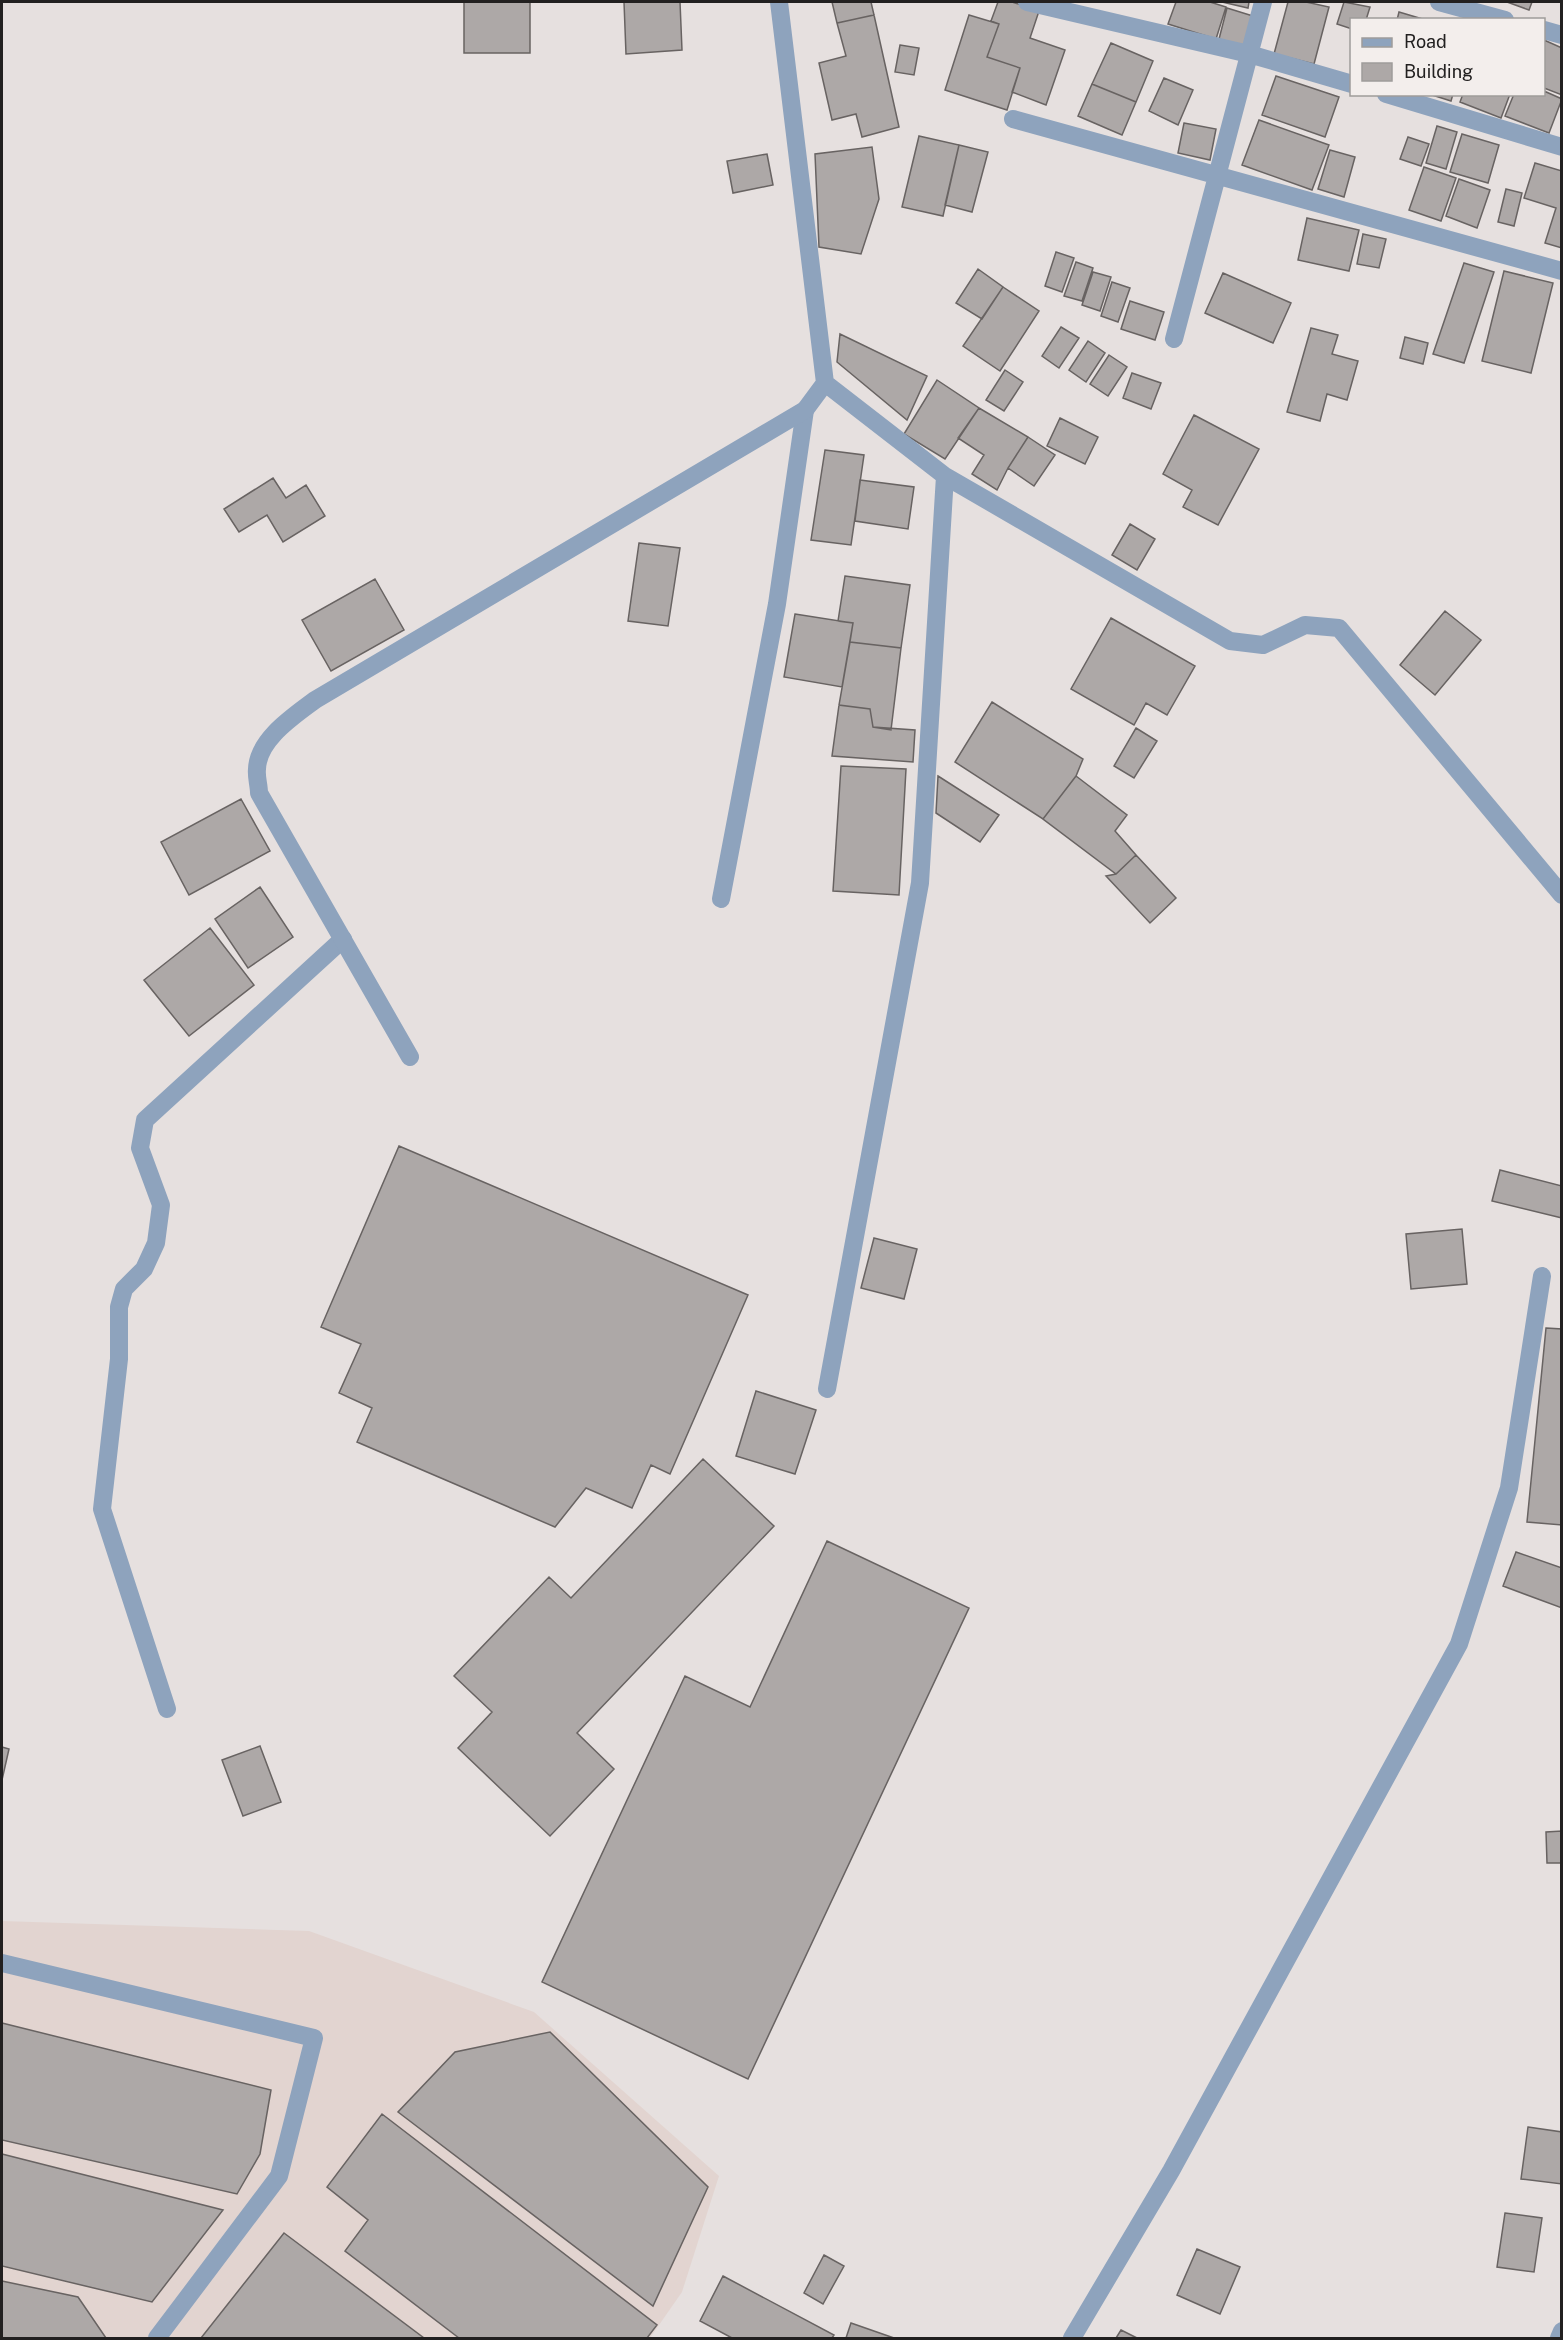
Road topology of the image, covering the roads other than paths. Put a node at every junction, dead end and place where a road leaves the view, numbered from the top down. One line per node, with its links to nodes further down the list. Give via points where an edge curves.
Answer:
1 (779, 2): 16 (street)
2 (1028, 2): 8 (street)
3 (1263, 2): 8 (street)
4 (1439, 2): 5 (street)
5 (1498, 18)
6 (1545, 30): 7 (street)
7 (1562, 35)
8 (1249, 54): 9 (street); 13 (street)
9 (1350, 83)
10 (1393, 96): 12 (street)
11 (1013, 119): 13 (street)
12 (1562, 147)
13 (1217, 177): 14 (street); 15 (street)
14 (1562, 271)
15 (1174, 339)
16 (825, 383): 17 (street); 18 (street)
17 (805, 410): 20 (street, via 777,604); 21 (street, via 315,700 281,726 256,767 260,793)
18 (945, 476): 19 (street, via 1230,641 1263,645 1305,625 1339,628); 24 (street, via 921,883)
19 (1562, 895)
20 (721, 899)
21 (343, 939): 22 (street); 25 (street, via 146,1120 140,1148 161,1205 156,1243 144,1269 124,1289 119,1307 119,1359 102,1509)
22 (410, 1057)
23 (1542, 1276): 29 (street, via 1509,1488 1459,1644 1171,2171)
24 (827, 1389)
25 (167, 1709)
26 (2, 1963): 28 (street, via 314,2038 279,2176)
27 (1562, 2331): 30 (street)
28 (158, 2338)
29 (1072, 2338)
30 (1559, 2338)

